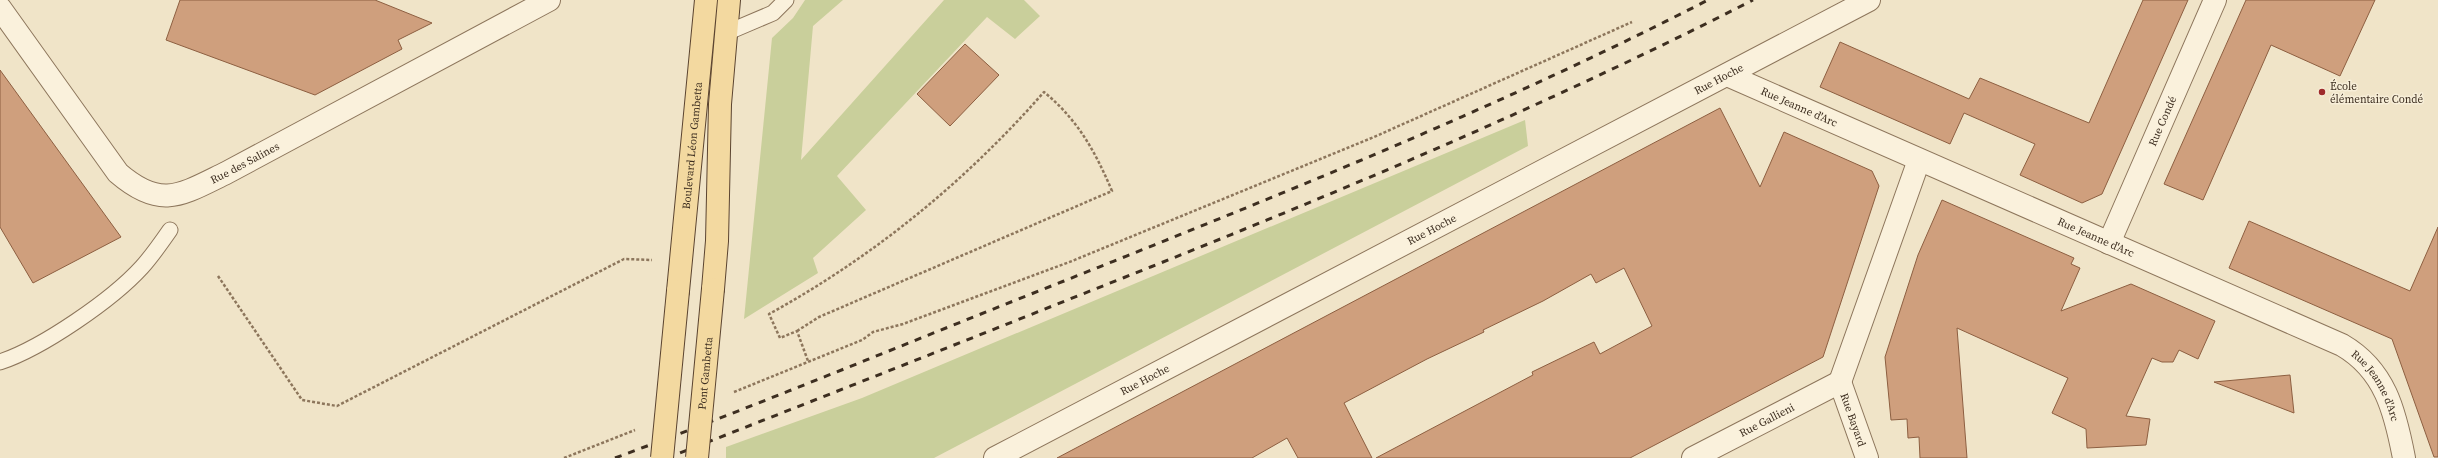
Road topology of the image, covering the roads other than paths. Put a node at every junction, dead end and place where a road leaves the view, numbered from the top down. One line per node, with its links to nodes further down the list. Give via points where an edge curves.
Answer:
1 (549, 0): 7 (street, Rue des Salines, via 226,173 184,194 171,197 141,189 118,173)
2 (706, 0): 16 (main road, Boulevard Léon Gambetta, bridge)
3 (729, 0): 8 (main road, Boulevard Léon Gambetta)
4 (786, 0): 8 (lane, via 773,13)
5 (1869, 0): 9 (street, Rue Hoche)
6 (2215, 0): 12 (street, Rue Condé)
7 (0, 8)
8 (726, 33): 13 (main road, Boulevard Léon Gambetta, via 719,123 717,241)
9 (1727, 75): 10 (street, Rue Jeanne d'Arc); 18 (street, Rue Hoche)
10 (1919, 160): 12 (street, Rue Jeanne d'Arc); 15 (street)
11 (170, 230): 14 (lane, via 142,268 89,313 16,357)
12 (2109, 243): 21 (street, Rue Jeanne d'Arc, via 2326,338 2356,354 2371,367 2388,399)
13 (713, 288): 17 (main road, Pont Gambetta, bridge)
14 (0, 362)
15 (1840, 382): 19 (street, Rue Gallieni); 20 (street, Rue Bayard)
16 (662, 458)
17 (697, 458)
18 (995, 458)
19 (1693, 458)
20 (1867, 458)
21 (2404, 458)

